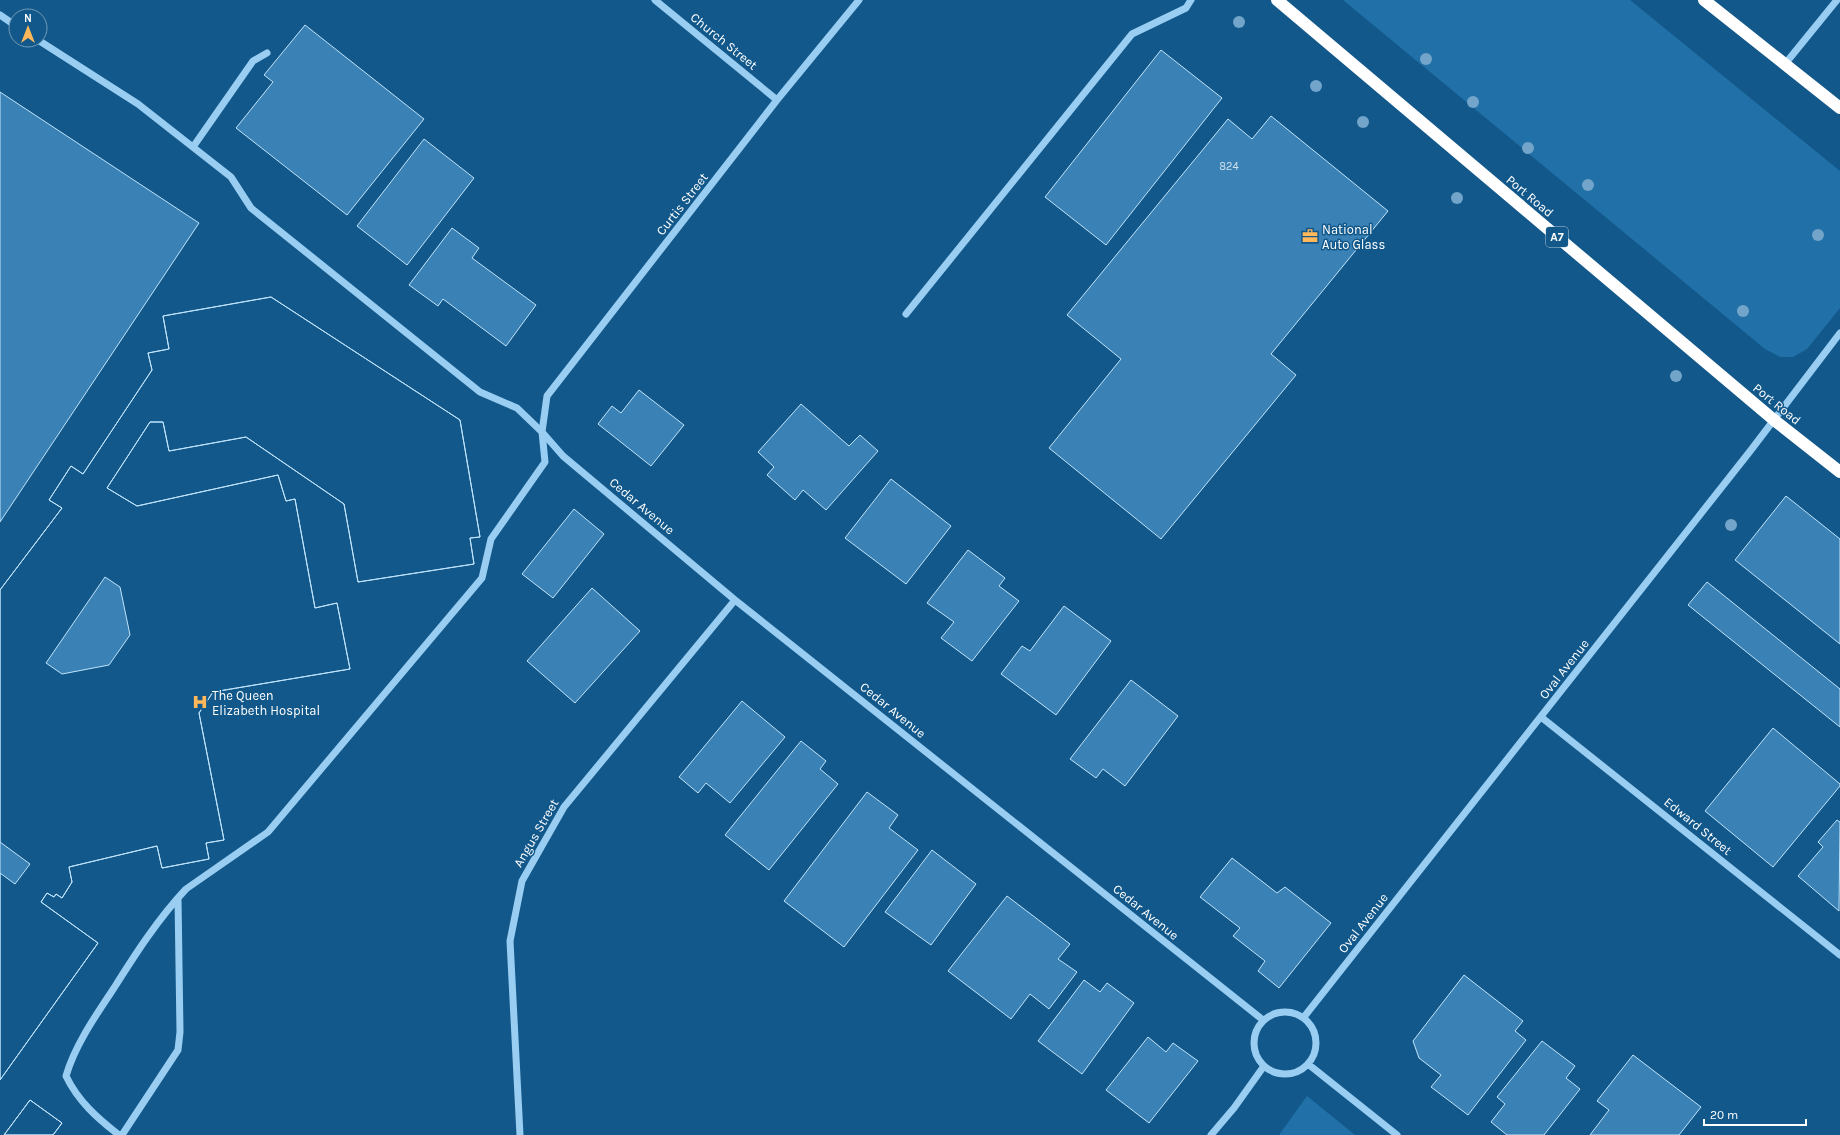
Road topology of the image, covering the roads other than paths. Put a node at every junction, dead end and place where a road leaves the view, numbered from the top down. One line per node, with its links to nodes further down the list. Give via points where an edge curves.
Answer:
1 (655, 0): 10 (street, Church Street)
2 (859, 0): 10 (street, Curtis Street)
3 (1191, 0): 13 (street, via 1186,8 1132,34)
4 (1277, 0): 15 (highway, Port Road / A7)
5 (1704, 0): 9 (highway)
6 (1837, 0): 9 (street)
7 (48, 46): 12 (street, via 138,104)
8 (267, 53): 12 (street, via 253,61)
9 (1785, 64): 11 (highway)
10 (777, 100): 16 (street, Curtis Street, via 547,396)
11 (1840, 108)
12 (193, 147): 16 (street, Cedar Avenue, via 231,177 251,208 350,289 480,392 517,408)
13 (906, 314)
14 (1840, 333): 15 (street, Oval Avenue)
15 (1774, 420): 17 (highway, Port Road / A7); 19 (street, Oval Avenue)
16 (542, 432): 18 (street, Cedar Avenue, via 563,456); 20 (street, Curtis Street, via 545,462 491,539 482,578 268,832 186,889)
17 (1840, 472)
18 (735, 600): 23 (street, Cedar Avenue); 28 (street, Angus Street, via 564,807 522,881 510,941)
19 (1541, 717): 21 (street, Edward Street); 22 (street, Oval Avenue)
20 (178, 898): 26 (street, Curtis Street, via 150,933 101,1008 70,1062 66,1076 72,1089 90,1112); 27 (street, via 178,1050)
21 (1840, 955)
22 (1304, 1016): 23 (street, via 1287,1011); 24 (street, via 1311,1025 1316,1039 1315,1053)
23 (1263, 1020): 25 (street, via 1255,1034 1255,1052)
24 (1308, 1064): 25 (street, via 1288,1074 1277,1073); 30 (street)
25 (1264, 1066): 29 (street)
26 (119, 1135)
27 (122, 1135)
28 (520, 1135)
29 (1211, 1135)
30 (1397, 1135)

